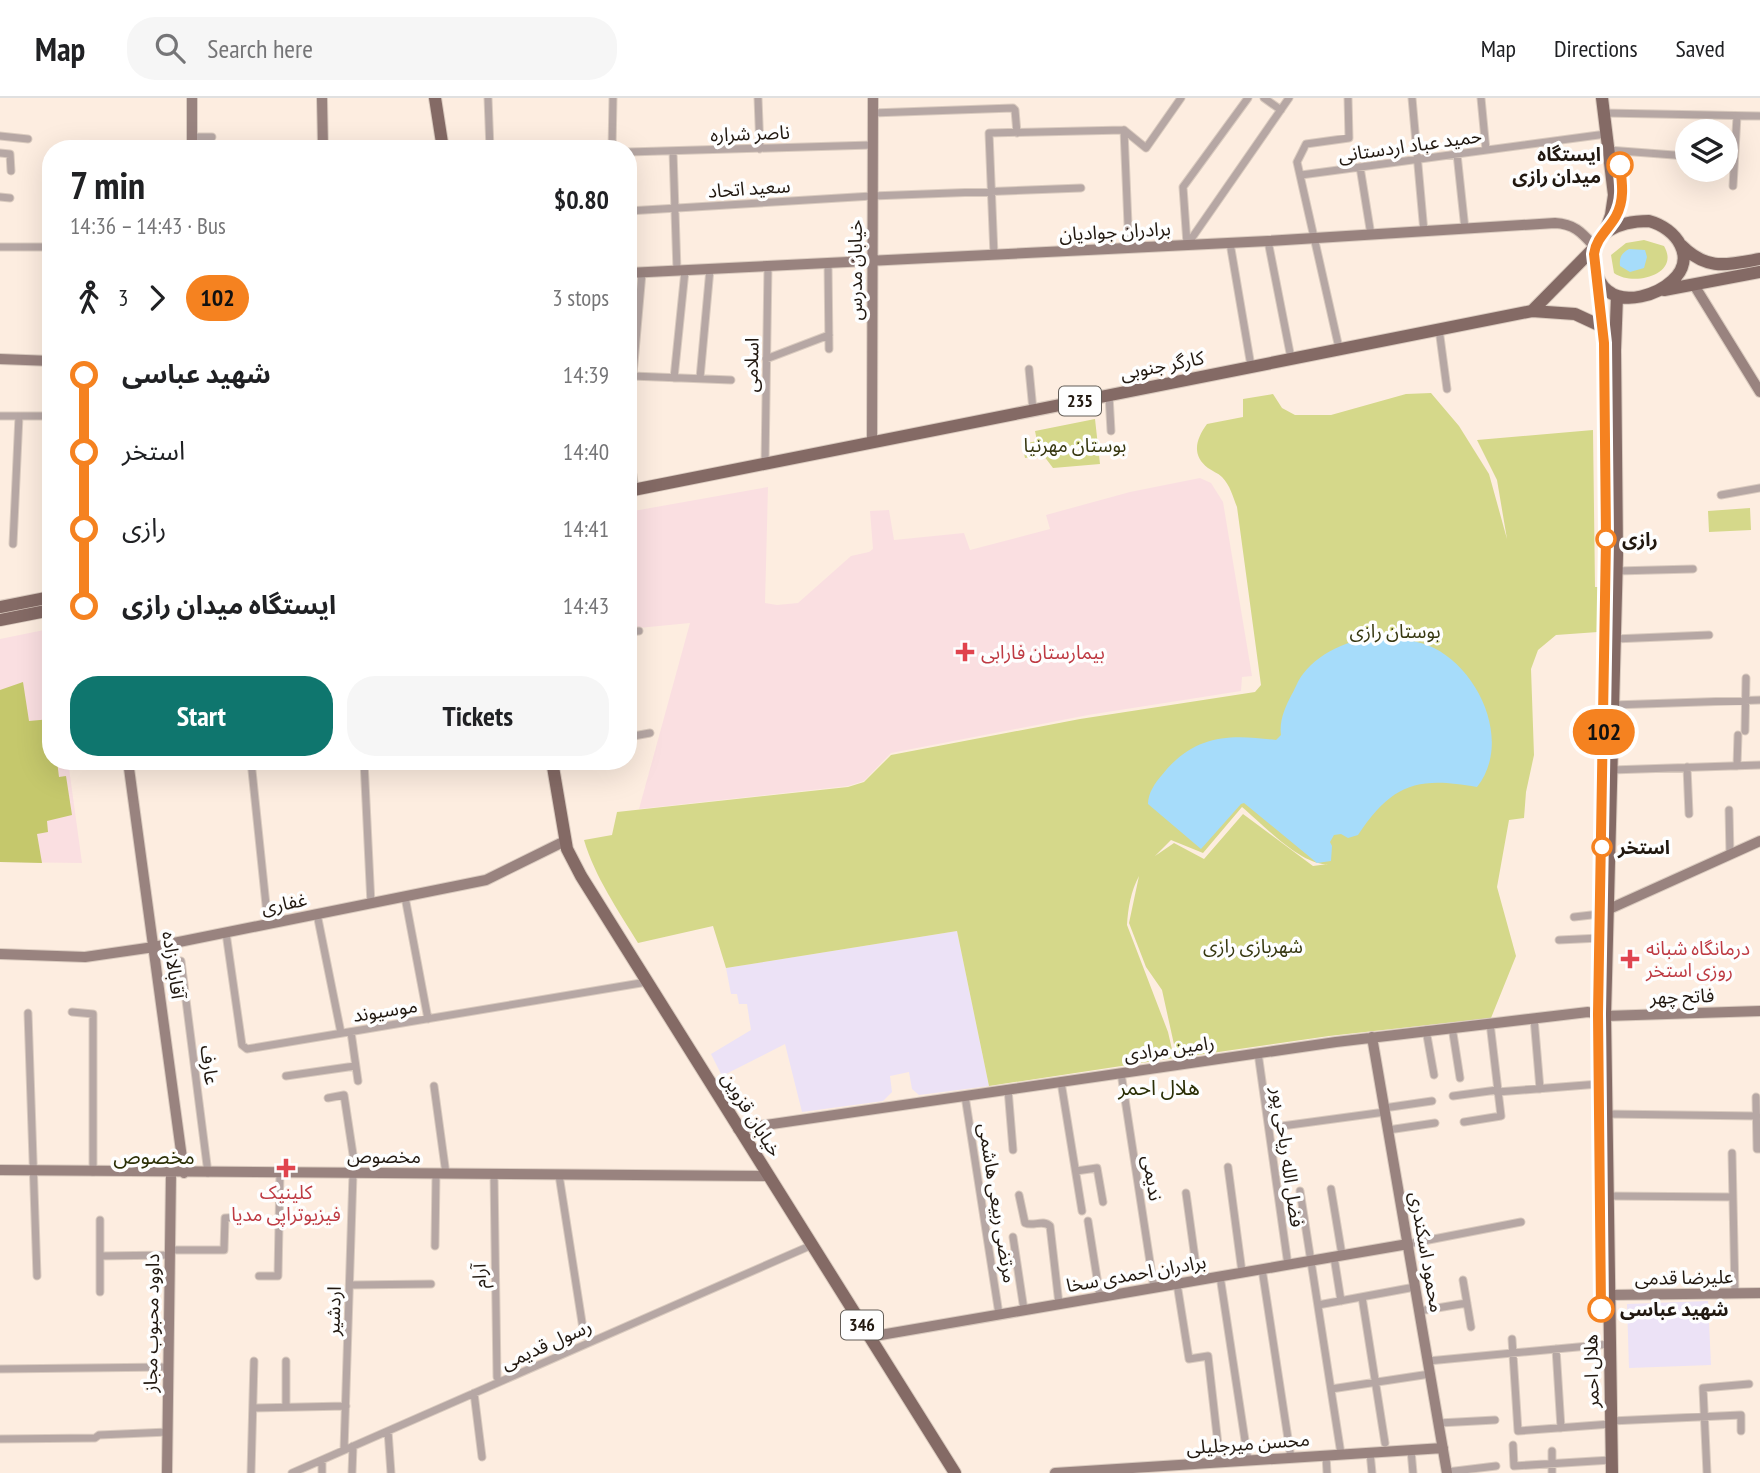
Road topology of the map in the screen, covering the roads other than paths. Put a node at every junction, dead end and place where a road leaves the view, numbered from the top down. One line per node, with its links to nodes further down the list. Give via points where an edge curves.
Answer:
1 (192, 98): 27 (street)
2 (322, 98): 29 (street)
3 (435, 98): 30 (main road)
4 (488, 98): 31 (street)
5 (613, 98): 32 (street)
6 (758, 98): 34 (street)
7 (873, 98): 17 (street, خیابان مدرس)
8 (1181, 98): 21 (street, via 1146,148)
9 (1248, 98): 61 (street, via 1183,187)
10 (1264, 98): 16 (street)
11 (1289, 98): 16 (street)
12 (1348, 98): 45 (street, via 1349,138 1306,144 1297,162)
13 (1412, 98): 42 (street)
14 (1481, 98): 35 (street)
15 (1602, 98): 18 (main road)
16 (1281, 110): 61 (street)
17 (873, 113): 22 (street, via 1015,108); 33 (street, خیابان مدرس)
18 (1604, 113): 19 (street); 23 (main road)
19 (1737, 116): 20 (street); 46 (street)
20 (1760, 116)
21 (1124, 130): 22 (street); 66 (street)
22 (1017, 132): 48 (street, via 989,133)
23 (1606, 134): 35 (street, حمید عباد اردستانی); 36 (main road)
24 (0, 136): 26 (street)
25 (212, 137): 28 (street)
26 (28, 139)
27 (192, 140)
28 (202, 140)
29 (323, 140)
30 (442, 140)
31 (490, 140)
32 (612, 140)
33 (872, 145): 34 (street, ناصر شراره); 49 (street, خیابان مدرس)
34 (760, 149): 37 (street, ناصر شراره)
35 (1486, 150): 41 (street, حمید عباد اردستانی)
36 (1608, 150): 40 (street); 56 (main road, via 1613,208)
37 (673, 151): 38 (street, ناصر شراره); 52 (street)
38 (637, 152)
39 (0, 153): 44 (street, via 10,154)
40 (1675, 153)
41 (1457, 154): 42 (street, حمید عباد اردستانی); 54 (street)
42 (1419, 159): 43 (street, حمید عباد اردستانی); 55 (street)
43 (1360, 167): 45 (street, حمید عباد اردستانی); 57 (street)
44 (11, 171)
45 (1301, 175): 58 (street)
46 (1733, 186)
47 (1081, 188): 48 (street, سعید اتحاد)
48 (992, 192): 49 (street, سعید اتحاد); 67 (street)
49 (872, 196): 52 (street, سعید اتحاد); 69 (street, خیابان مدرس)
50 (0, 197): 51 (street)
51 (10, 198)
52 (674, 208): 53 (street, سعید اتحاد); 73 (street)
53 (637, 210)
54 (1465, 229): 55 (street, برادران جوادیان); 65 (street, برادران جوادیان, via 1565,223)
55 (1424, 232): 57 (street, برادران جوادیان)
56 (1604, 233): 62 (main road, via 1627,222 1649,221 1673,233); 65 (main road)
57 (1371, 235): 58 (street, برادران جوادیان)
58 (1313, 238): 59 (street, برادران جوادیان); 84 (street)
59 (1268, 241): 60 (street, برادران جوادیان); 87 (street)
60 (1230, 243): 61 (street, برادران جوادیان); 91 (street)
61 (1186, 245): 66 (street, برادران جوادیان)
62 (1681, 245): 68 (main road, via 1708,264); 78 (main road, via 1683,257 1677,276)
63 (0, 247): 64 (street)
64 (42, 247)
65 (1595, 247): 79 (main road, via 1600,283); 80 (main road)
66 (1129, 248): 67 (street, برادران جوادیان)
67 (994, 255): 69 (street, برادران جوادیان)
68 (1760, 259)
69 (873, 261): 70 (street, برادران جوادیان); 105 (street, خیابان مدرس)
70 (828, 263): 71 (street, برادران جوادیان); 83 (street)
71 (768, 266): 72 (street, برادران جوادیان); 89 (street, اسلامی)
72 (710, 269): 73 (street, برادران جوادیان); 95 (street)
73 (681, 271): 76 (street, برادران جوادیان); 94 (street)
74 (1760, 272): 77 (main road)
75 (637, 273): 76 (street, برادران جوادیان)
76 (642, 273): 81 (street)
77 (1694, 285): 78 (main road); 98 (street)
78 (1654, 292): 79 (main road)
79 (1617, 296): 86 (main road, هلال احمر)
80 (1531, 311): 82 (main road, کارگر جنوبی / 235); 86 (main road, کارگر جنوبی, via 1575,314 1603,327)
81 (637, 324)
82 (1439, 328): 84 (main road, کارگر جنوبی / 235); 97 (street)
83 (829, 335): 85 (street); 89 (street)
84 (1339, 348): 87 (main road, کارگر جنوبی / 235)
85 (829, 349)
86 (1615, 350): 112 (main road, هلال احمر)
87 (1291, 358): 91 (main road, کارگر جنوبی / 235)
88 (0, 359): 90 (street)
89 (766, 359): 106 (street, اسلامی)
90 (42, 361)
91 (1251, 366): 99 (main road, کارگر جنوبی / 235)
92 (1029, 369): 100 (street)
93 (637, 376): 94 (street)
94 (674, 378): 95 (street)
95 (700, 378): 96 (street)
96 (731, 380)
97 (1447, 389)
98 (1760, 392)
99 (1109, 395): 100 (main road, کارگر جنوبی / 235); 104 (street)
100 (1033, 410): 105 (main road, کارگر جنوبی / 235)
101 (0, 416): 102 (street)
102 (19, 416): 103 (street); 110 (street)
103 (42, 416)
104 (1111, 430)
105 (872, 443): 106 (main road, کارگر جنوبی / 235)
106 (765, 464): 108 (main road, کارگر جنوبی / 235)
107 (1760, 488): 109 (street)
108 (637, 489)
109 (1721, 495)
110 (13, 544)
111 (1693, 569): 112 (street)
112 (1616, 571): 118 (main road, هلال احمر)
113 (42, 599): 114 (main road)
114 (0, 607)
115 (42, 612): 116 (main road)
116 (0, 620)
117 (1709, 635): 118 (street)
118 (1614, 639): 122 (main road, هلال احمر)
119 (1745, 678): 121 (street)
120 (1760, 700): 121 (street)
121 (1745, 701): 122 (street); 126 (street)
122 (1613, 705): 132 (main road, هلال احمر)
123 (650, 733): 124 (street)
124 (637, 735)
125 (1760, 765): 126 (street)
126 (1737, 766): 127 (street)
127 (1687, 767): 132 (street); 134 (street)
128 (129, 770): 147 (street, آقابالازاده)
129 (252, 770): 143 (street)
130 (364, 770): 139 (street)
131 (553, 770): 135 (main road, خیابان قزوین / 346)
132 (1611, 770): 140 (main road, هلال احمر)
133 (1729, 810): 137 (street)
134 (1689, 814)
135 (565, 841): 138 (street, غفاری, via 486,880); 150 (main road, خیابان قزوین / 346, via 581,876)
136 (1760, 841): 137 (street)
137 (1730, 855): 140 (street)
138 (405, 897): 139 (street, غفاری); 156 (street)
139 (371, 904): 141 (street, غفاری)
140 (1604, 912): 142 (street); 154 (main road, هلال احمر)
141 (317, 914): 143 (street, غفاری); 161 (street)
142 (1574, 917)
143 (268, 924): 144 (street, غفاری)
144 (226, 933): 147 (street, غفاری); 161 (street, موسیوند, via 243,1048)
145 (1600, 938): 146 (street)
146 (1559, 940)
147 (153, 947): 148 (street, غفاری, via 85,957); 198 (street, آقابالازاده)
148 (0, 954)
149 (181, 961): 199 (street, عارف)
150 (647, 982): 156 (street, موسیوند); 187 (main road, خیابان قزوین / 346)
151 (1760, 1011): 154 (street, فاتح چهر)
152 (72, 1012): 196 (street, via 93,1014)
153 (29, 1013): 194 (street)
154 (1605, 1016): 155 (street, رامین مرادی, via 1588,1012); 182 (main road, هلال احمر)
155 (1534, 1018): 157 (street, رامین مرادی); 173 (street)
156 (428, 1019): 160 (street, موسیوند)
157 (1490, 1023): 158 (street, رامین مرادی); 175 (street)
158 (1452, 1027): 159 (street, رامین مرادی); 168 (street)
159 (1426, 1030): 162 (street, رامین مرادی); 166 (street)
160 (351, 1032): 161 (street, موسیوند); 164 (street)
161 (341, 1033)
162 (1372, 1037): 163 (street, رامین مرادی); 181 (street, محمود اسکندری)
163 (1258, 1053): 165 (street, رامین مرادی); 226 (street, فضل الله ریاحی پور)
164 (355, 1066): 167 (street); 169 (street)
165 (1121, 1073): 170 (street, رامین مرادی); 237 (street, ندیمی)
166 (1434, 1075)
167 (286, 1076)
168 (1460, 1078)
169 (358, 1080)
170 (1061, 1082): 174 (street, رامین مرادی); 195 (street)
171 (1599, 1084): 173 (street)
172 (434, 1086): 202 (street)
173 (1540, 1088): 175 (street)
174 (1008, 1090): 176 (street, رامین مرادی); 190 (street)
175 (1497, 1091): 177 (street); 184 (street, via 1501,1116)
176 (965, 1096): 187 (street, رامین مرادی); 251 (street, مرتضی ربیعی هاشمی)
177 (1452, 1096)
178 (1756, 1097): 183 (street)
179 (328, 1098): 201 (street, اردشیر, via 344,1096)
180 (1432, 1101): 181 (street)
181 (1385, 1110): 186 (street); 188 (street, محمود اسکندری)
182 (1606, 1114): 183 (street); 210 (main road, هلال احمر)
183 (1757, 1116): 189 (street)
184 (1464, 1122)
185 (1435, 1123): 188 (street)
186 (1282, 1126)
187 (738, 1129): 205 (main road, خیابان قزوین / 346)
188 (1388, 1130): 220 (street, محمود اسکندری)
189 (1760, 1149)
190 (1013, 1150)
191 (1732, 1153): 211 (street)
192 (1228, 1167): 228 (street)
193 (0, 1170): 194 (street, مخصوص)
194 (34, 1171): 196 (street, مخصوص); 229 (street)
195 (1076, 1171): 212 (street, via 1097,1168); 213 (street)
196 (93, 1172): 197 (street, مخصوص)
197 (171, 1172): 198 (street, مخصوص); 222 (street, داوود محبوب مجاز)
198 (184, 1172): 199 (street, مخصوص)
199 (208, 1173): 200 (street, مخصوص)
200 (280, 1173): 201 (street, مخصوص); 230 (street, via 278,1276)
201 (355, 1174): 202 (street, مخصوص); 234 (street, اردشیر)
202 (441, 1174): 203 (street, مخصوص); 221 (street)
203 (494, 1174): 204 (street, مخصوص); 265 (street, آرام)
204 (559, 1175): 205 (street, مخصوص); 253 (street)
205 (769, 1176): 219 (main road, خیابان قزوین / 346)
206 (1331, 1189): 224 (street)
207 (1300, 1191): 225 (street)
208 (1186, 1193): 232 (street)
209 (1019, 1195): 247 (street, via 1025,1223 1050,1226)
210 (1608, 1196): 211 (street); 242 (main road, هلال احمر)
211 (1733, 1197): 240 (street)
212 (1103, 1202)
213 (1082, 1212)
214 (243, 1217): 222 (street, via 225,1218 224,1250)
215 (100, 1220): 223 (street)
216 (1088, 1221): 243 (street)
217 (1521, 1222): 220 (street)
218 (1013, 1237): 249 (street)
219 (812, 1244): 254 (main road, خیابان قزوین / 346); 269 (street, رسول قدیمی)
220 (1408, 1244): 224 (street, برادران احمدی سخا); 236 (street, محمود اسکندری)
221 (435, 1246)
222 (170, 1252): 223 (street); 262 (street, داوود محبوب مجاز)
223 (100, 1256): 239 (street)
224 (1338, 1256): 225 (street, برادران احمدی سخا); 245 (street)
225 (1311, 1261): 226 (street, برادران احمدی سخا); 248 (street)
226 (1288, 1265): 227 (street, برادران احمدی سخا)
227 (1262, 1269): 228 (street, برادران احمدی سخا); 293 (street)
228 (1242, 1272): 231 (street, برادران احمدی سخا)
229 (37, 1276)
230 (259, 1276)
231 (1220, 1276): 232 (street, برادران احمدی سخا); 295 (street)
232 (1198, 1280): 237 (street, برادران احمدی سخا)
233 (1463, 1280): 246 (street)
234 (350, 1284): 235 (street); 270 (street, اردشیر)
235 (431, 1284)
236 (1415, 1287): 244 (street); 250 (street, محمود اسکندری)
237 (1154, 1288): 243 (street, برادران احمدی سخا)
238 (1178, 1290): 296 (street, via 1189,1359 1208,1356)
239 (100, 1292)
240 (1735, 1293): 241 (street, علیرضا قدمی); 242 (street, علیرضا قدمی)
241 (1760, 1293)
242 (1609, 1295): 256 (main road, هلال احمر)
243 (1100, 1297): 247 (street, برادران احمدی سخا)
244 (1363, 1297): 245 (street); 266 (street)
245 (1341, 1301): 248 (street)
246 (1467, 1303): 250 (street); 252 (street)
247 (1059, 1304): 249 (street, برادران احمدی سخا)
248 (1318, 1305): 268 (street)
249 (1024, 1310): 251 (street, برادران احمدی سخا)
250 (1419, 1311): 261 (street, محمود اسکندری)
251 (999, 1314): 254 (street, برادران احمدی سخا)
252 (1471, 1327)
253 (584, 1335)
254 (869, 1337): 307 (main road, خیابان قزوین / 346)
255 (1512, 1339): 258 (street)
256 (1610, 1344): 257 (street); 276 (main road, هلال احمر)
257 (1556, 1349): 258 (street); 277 (street)
258 (1513, 1353): 261 (street); 277 (street, via 1518,1431)
259 (254, 1361): 272 (street)
260 (286, 1361): 271 (street)
261 (1428, 1361): 264 (street, محمود اسکندری)
262 (168, 1367): 263 (street); 279 (street, داوود محبوب مجاز)
263 (0, 1369)
264 (1430, 1374): 266 (street); 275 (street, محمود اسکندری)
265 (497, 1377)
266 (1376, 1382): 268 (street); 282 (street)
267 (1749, 1384): 273 (street, via 1703,1388)
268 (1331, 1389): 290 (street)
269 (474, 1393): 278 (street, رسول قدیمی); 292 (street)
270 (346, 1406): 271 (street); 286 (street, اردشیر)
271 (286, 1407): 272 (street)
272 (253, 1408): 302 (street)
273 (1704, 1417): 276 (street); 280 (street, via 1741,1415); 313 (street)
274 (1495, 1420): 275 (street)
275 (1439, 1423): 285 (street, محمود اسکندری)
276 (1611, 1423): 277 (street); 299 (main road, هلال احمر)
277 (1560, 1428)
278 (388, 1431): 284 (street, رسول قدیمی); 306 (street)
279 (168, 1432): 281 (street); 301 (street, داوود محبوب مجاز)
280 (1741, 1432)
281 (0, 1439)
282 (1385, 1443)
283 (1513, 1445): 297 (street, via 1514,1466)
284 (353, 1446): 286 (street, رسول قدیمی); 305 (street)
285 (1443, 1448): 287 (street, محسن میرجلیلی); 300 (street, محمود اسکندری)
286 (344, 1450): 294 (street, رسول قدیمی)
287 (1411, 1450): 289 (street, محسن میرجلیلی); 311 (street)
288 (1552, 1451): 297 (street)
289 (1370, 1452): 290 (street, محسن میرجلیلی); 310 (street)
290 (1341, 1454): 291 (street, محسن میرجلیلی)
291 (1326, 1455): 293 (street, محسن میرجلیلی); 309 (street)
292 (482, 1457)
293 (1291, 1458): 295 (street, محسن میرجلیلی)
294 (322, 1460): 303 (street, رسول قدیمی); 304 (street)
295 (1248, 1460): 296 (street, محسن میرجلیلی)
296 (1220, 1462): 308 (street, محسن میرجلیلی)
297 (1552, 1463): 299 (street); 312 (street)
298 (1496, 1466): 300 (street)
299 (1611, 1466)
300 (1447, 1472)
301 (167, 1473)
302 (251, 1473)
303 (292, 1473)
304 (322, 1473)
305 (352, 1473)
306 (391, 1473)
307 (955, 1473)
308 (1055, 1473)
309 (1327, 1473)
310 (1372, 1473)
311 (1413, 1473)
312 (1552, 1473)
313 (1707, 1473)

